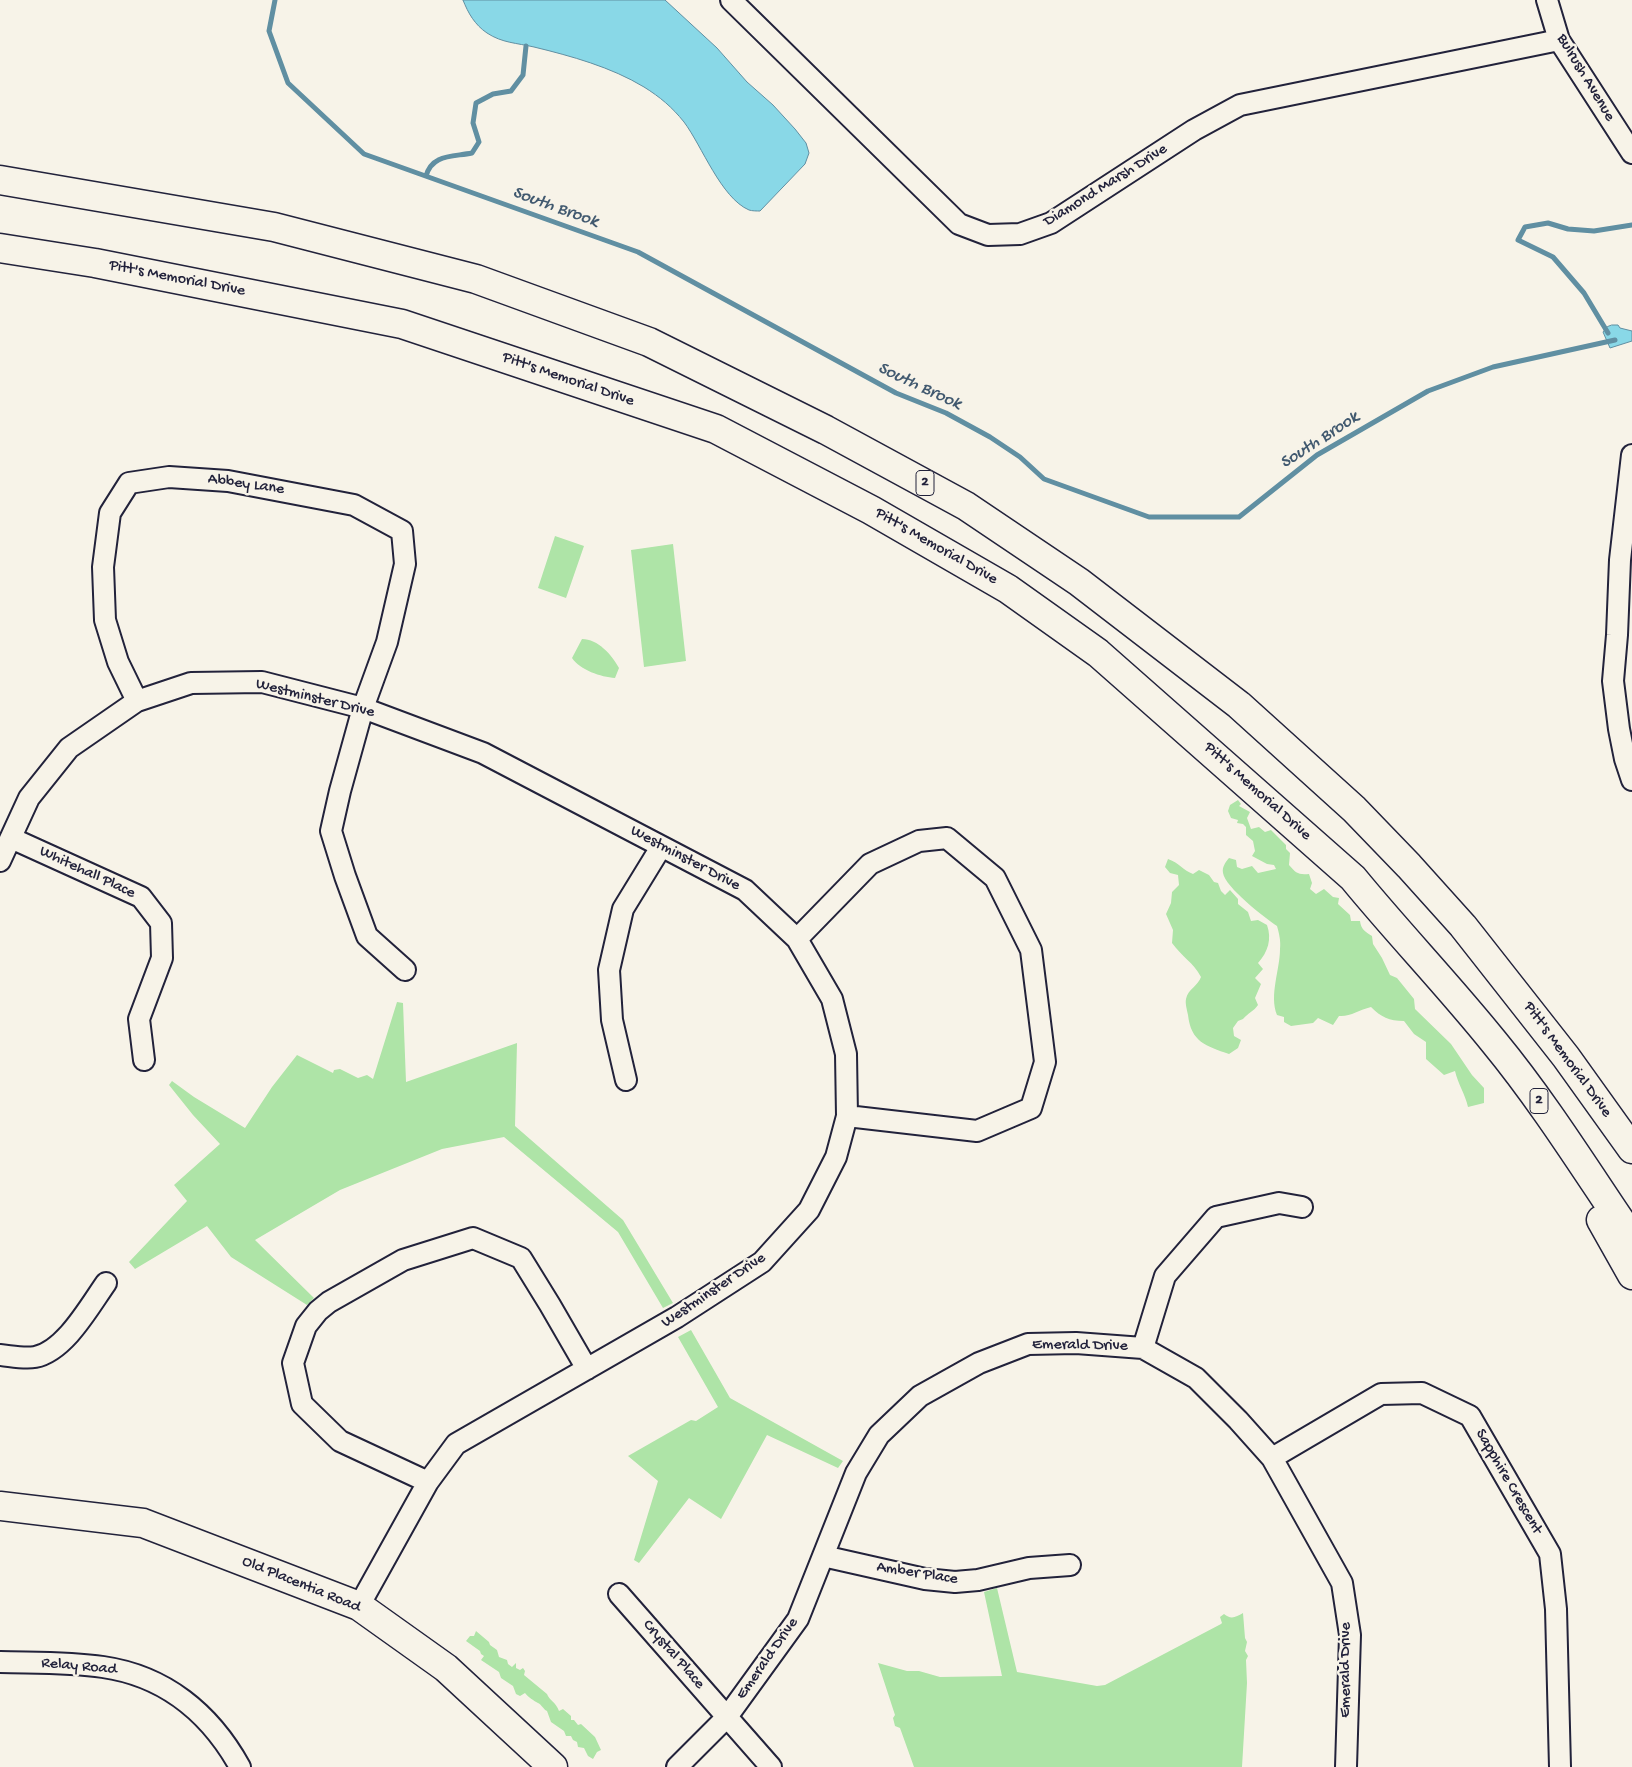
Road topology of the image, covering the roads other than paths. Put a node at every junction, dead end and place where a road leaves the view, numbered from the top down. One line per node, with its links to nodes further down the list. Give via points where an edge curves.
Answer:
1 (731, 0): 3 (street, Diamond Marsh Drive, via 952,218 988,235 1020,234 1051,223 1194,130 1240,104)
2 (1547, 0): 3 (street, Bulrush Avenue)
3 (1559, 40): 4 (street, Bulrush Avenue)
4 (1632, 153)
5 (0, 180): 21 (main road, Pitt's Memorial Drive / 2, via 274,227 476,279 649,342 826,430 966,506 1079,582 1239,705 1354,809 1463,926 1566,1057)
6 (0, 248): 17 (main road, Pitt's Memorial Drive / 2, via 95,263 402,324 716,429 871,510 1008,590 1098,653 1353,878)
7 (1632, 455): 8 (street, via 1620,560)
8 (1625, 636): 11 (street, via 1613,681 1619,730)
9 (137, 701): 10 (street, Westminster Drive, via 191,683 262,682); 10 (street, Abbey Lane, via 118,662 105,620 103,567 110,513 129,484 169,477 228,480 354,506 402,531 405,564 387,642); 12 (street, Westminster Drive, via 69,748 29,798)
10 (363, 708): 13 (street, Westminster Drive, via 483,753); 16 (street, via 331,831 367,936)
11 (1632, 780)
12 (11, 838): 14 (street, Westminster Drive); 18 (street, Whitehall Place, via 140,897 162,923 162,958 139,1019)
13 (662, 847): 15 (street, Westminster Drive, via 745,890); 19 (street, via 623,909 609,970 612,1020)
14 (0, 861)
15 (796, 939): 20 (street, Westminster Drive, via 832,998 846,1054); 20 (street, via 870,864 919,841 946,838 996,878 1031,950 1045,1062 1031,1108 977,1131)
16 (405, 970)
17 (1434, 972): 23 (main road, Pitt's Memorial Drive / 2, via 1495,1042 1550,1116); 24 (main road, via 1526,1102 1612,1237)
18 (144, 1060)
19 (626, 1080)
20 (847, 1116): 28 (street, Westminster Drive, via 836,1157 809,1210 762,1262 677,1317)
21 (1632, 1149)
22 (1302, 1207): 26 (street, via 1280,1203 1216,1216 1164,1276)
23 (1632, 1238)
24 (1632, 1275)
25 (106, 1283): 27 (street, via 66,1338 48,1353 32,1357)
26 (1142, 1348): 29 (street, Emerald Drive, via 1196,1378); 32 (street, Emerald Drive, via 1076,1343 1028,1344 979,1363 920,1396 879,1435 869,1450 856,1473)
27 (0, 1355)
28 (587, 1369): 30 (street, Westminster Drive, via 456,1444); 30 (street, via 521,1258 473,1238 403,1260 329,1302 306,1326 293,1363 302,1404 340,1441)
29 (1272, 1458): 42 (street, Emerald Drive, via 1342,1583 1350,1635); 43 (street, Sapphire Crescent, via 1380,1394 1422,1393 1470,1416 1550,1554 1556,1610)
30 (428, 1482): 35 (street, Westminster Drive)
31 (0, 1506): 35 (main road, Old Placentia Road, via 143,1523)
32 (823, 1556): 33 (street, Amber Place, via 925,1579 954,1582 1029,1568); 37 (street, Emerald Drive, via 798,1619)
33 (1070, 1565)
34 (619, 1594): 37 (street, Crystal Place)
35 (359, 1606): 39 (main road, Old Placentia Road, via 446,1668)
36 (0, 1662): 38 (street, Relay Road, via 86,1665 140,1676 178,1696 193,1708 220,1735)
37 (727, 1717): 40 (street, Emerald Drive); 41 (street, Crystal Place)
38 (240, 1767)
39 (553, 1767)
40 (677, 1767)
41 (771, 1767)
42 (1346, 1767)
43 (1560, 1767)

